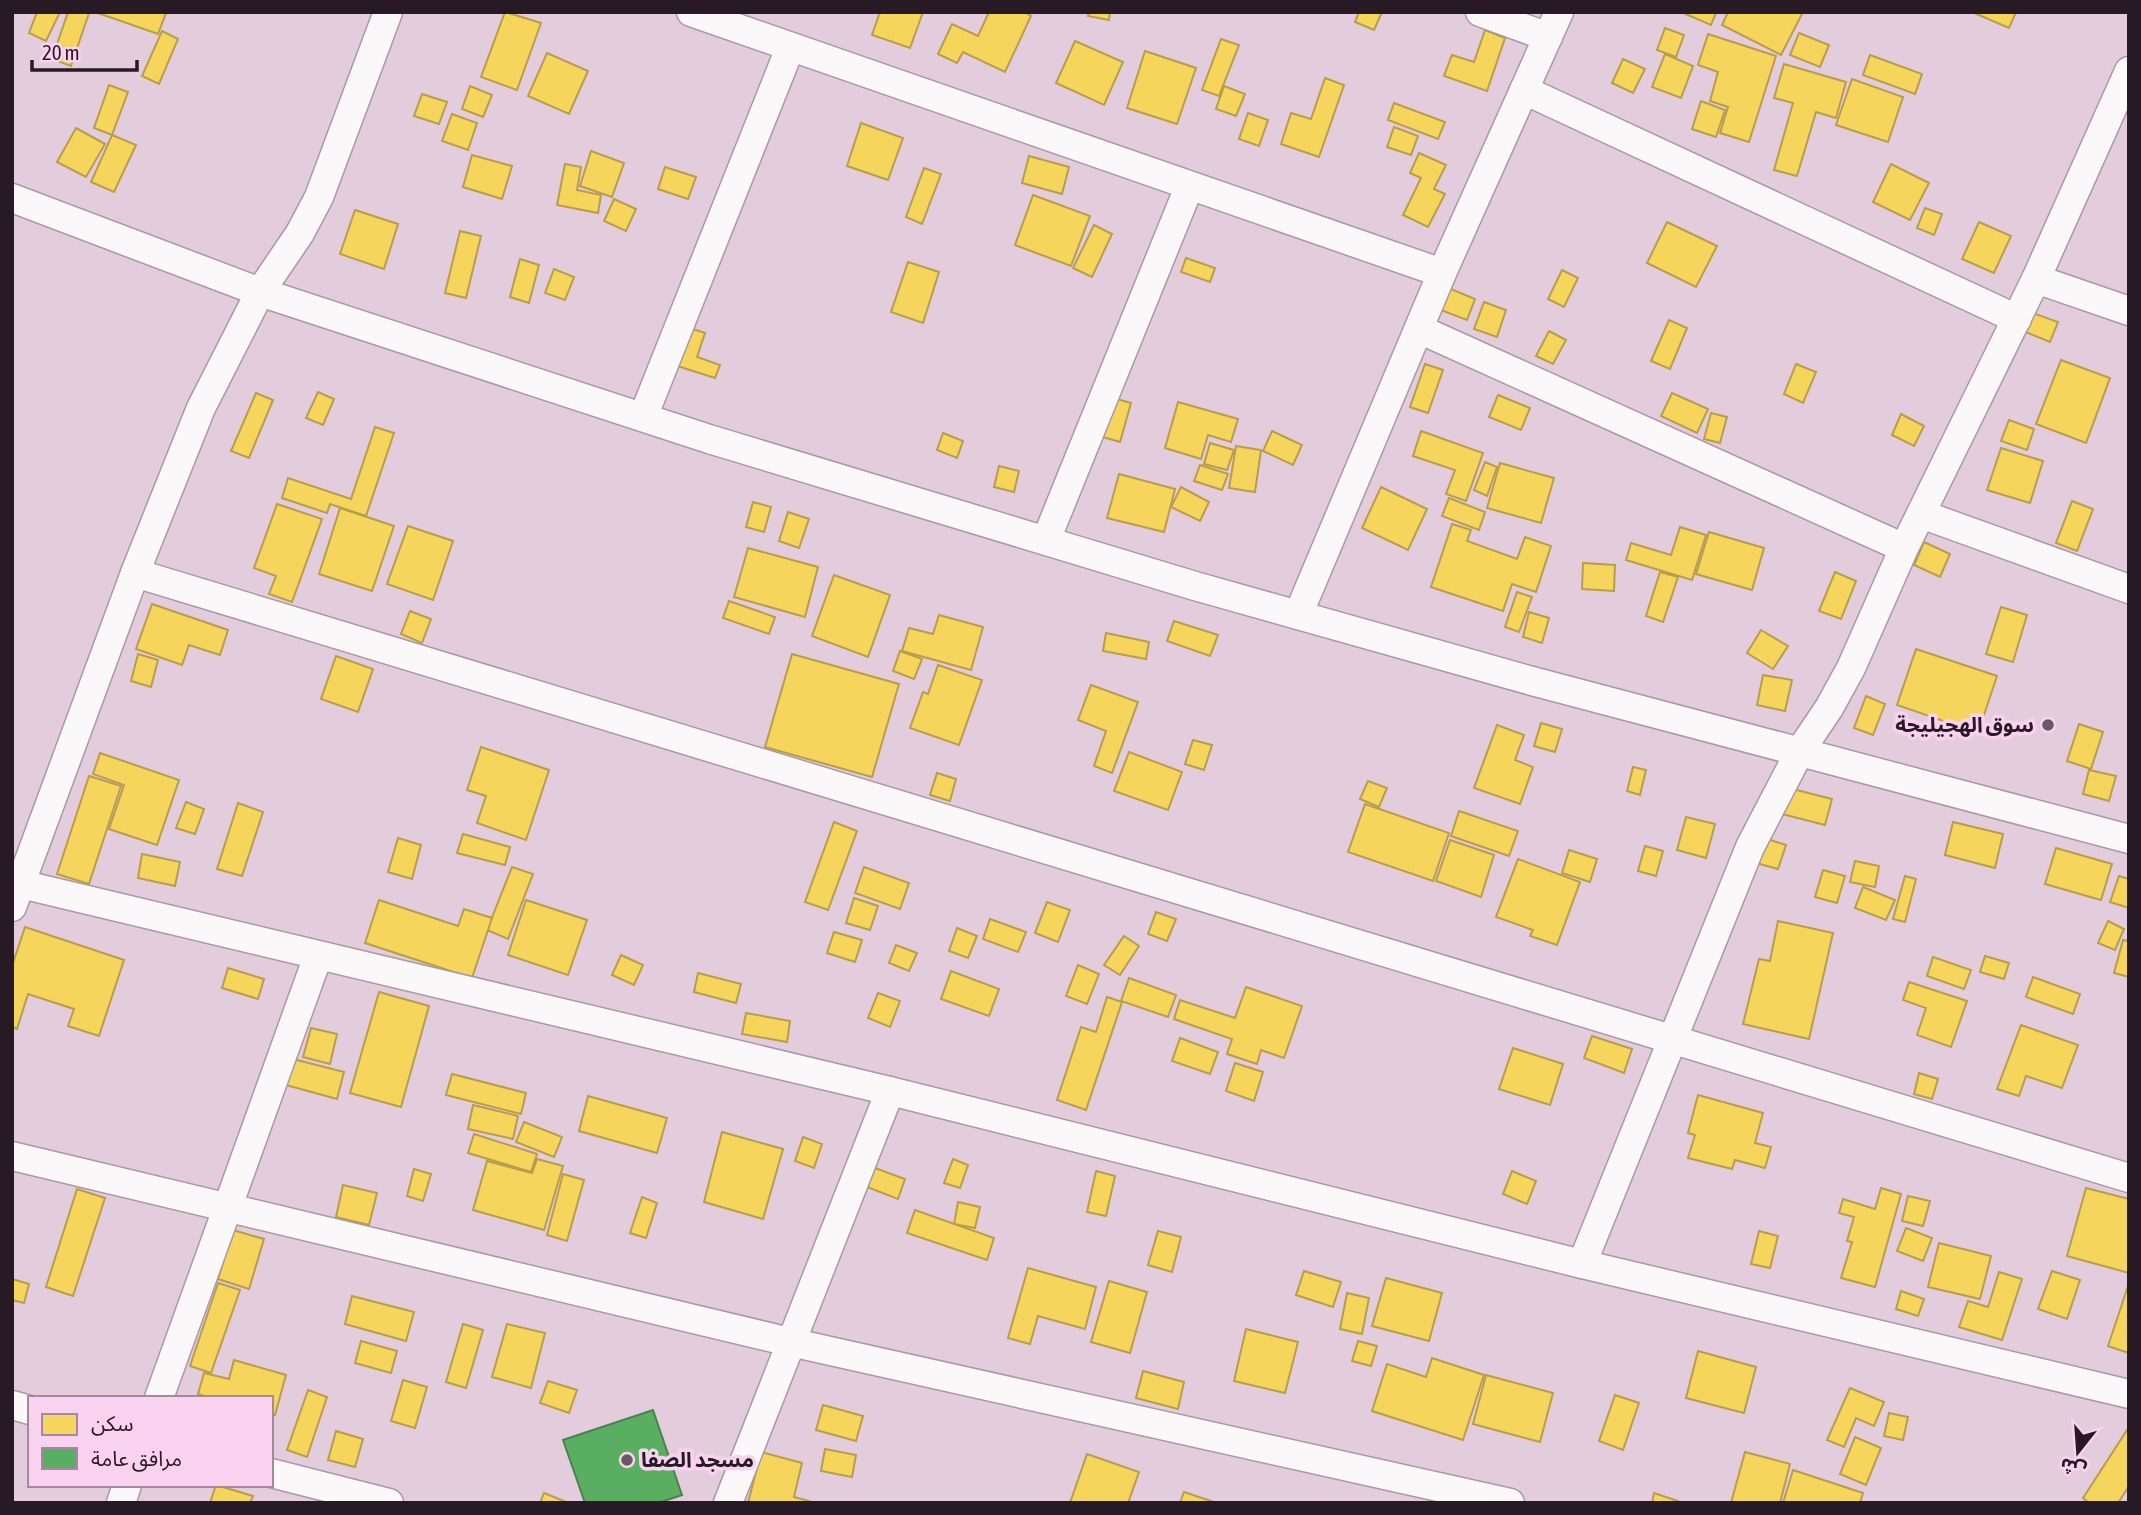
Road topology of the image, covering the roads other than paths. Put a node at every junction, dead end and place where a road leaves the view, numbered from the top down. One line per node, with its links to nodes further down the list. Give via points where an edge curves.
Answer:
1 (388, 12): 12 (street, via 319,197)
2 (691, 12): 5 (street)
3 (1480, 12): 4 (street)
4 (1553, 25): 7 (street)
5 (790, 48): 8 (street); 16 (street)
6 (2129, 71): 11 (street)
7 (1524, 90): 10 (street); 14 (street)
8 (1189, 187): 10 (street); 18 (street)
9 (12, 198): 12 (street)
10 (1442, 273): 15 (street)
11 (2036, 279): 13 (street); 14 (street)
12 (260, 292): 16 (street); 20 (street, via 201,408)
13 (2129, 311)
14 (2017, 319): 17 (street)
15 (1419, 328): 19 (street); 22 (street)
16 (643, 417): 18 (street)
17 (1921, 514): 19 (street); 21 (street)
18 (1046, 540): 22 (street)
19 (1904, 548): 23 (street, via 1851,668)
20 (135, 573): 25 (street); 27 (street)
21 (2129, 589)
22 (1298, 615): 23 (street)
23 (1800, 751): 24 (street); 27 (street, via 1750,847)
24 (2129, 839)
25 (15, 891): 26 (street)
26 (318, 956): 28 (street); 31 (street)
27 (1672, 1039): 30 (street); 32 (street)
28 (890, 1091): 32 (street); 33 (street)
29 (12, 1156): 31 (street)
30 (2129, 1178)
31 (226, 1208): 33 (street); 35 (street)
32 (1582, 1264): 34 (street)
33 (790, 1342): 38 (street); 39 (street)
34 (2129, 1394)
35 (160, 1396)
36 (273, 1474): 37 (street)
37 (389, 1503)
38 (728, 1503)
39 (1510, 1503)

